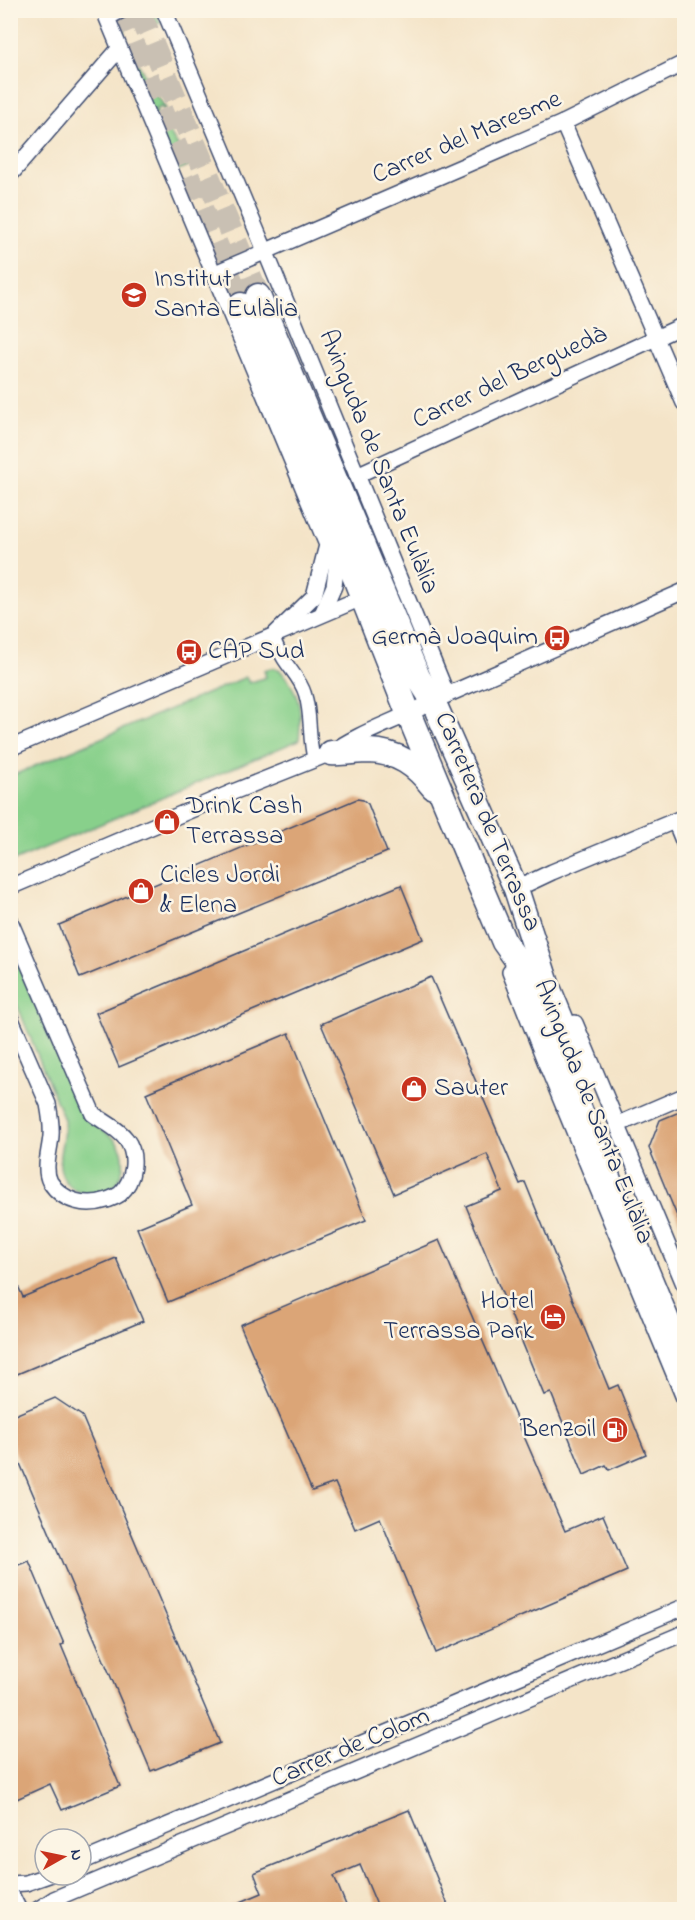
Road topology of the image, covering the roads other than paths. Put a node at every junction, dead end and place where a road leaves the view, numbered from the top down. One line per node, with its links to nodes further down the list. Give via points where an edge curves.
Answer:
1 (122, 10): 3 (street, via 107,18)
2 (164, 10): 7 (street, Avinguda de Santa Eulàlia)
3 (119, 50): 6 (street); 8 (street)
4 (684, 63): 5 (street, Carrer del Maresme)
5 (563, 123): 7 (street, Carrer del Maresme); 10 (street)
6 (10, 175)
7 (265, 250): 8 (street); 12 (street, Avinguda de Santa Eulàlia)
8 (213, 274): 17 (street, via 327,544 314,596)
9 (684, 325): 10 (street, Carrer del Berguedà)
10 (657, 337): 11 (street); 12 (street, Carrer del Berguedà)
11 (684, 403)
12 (357, 475): 18 (street, Avinguda de Santa Eulàlia)
13 (339, 537): 15 (main road, Carretera de Terrassa); 16 (street, via 334,586); 18 (main road, Carretera de Terrassa, via 250,300)
14 (684, 591): 19 (street)
15 (364, 601): 16 (street); 18 (street, via 378,611 403,661); 20 (main road, Carretera de Terrassa)
16 (322, 614): 17 (street)
17 (273, 636): 21 (street); 22 (street, via 305,693 310,746)
18 (427, 672): 19 (main road, Carretera de Terrassa)
19 (440, 698): 20 (street); 27 (main road, Carretera de Terrassa)
20 (409, 715): 22 (street); 23 (main road, Carretera de Terrassa)
21 (10, 748)
22 (323, 757): 23 (main road, via 368,751 395,755 415,766); 26 (street)
23 (448, 807): 29 (main road, Carretera de Terrassa)
24 (680, 819): 25 (street); 27 (street)
25 (684, 843)
26 (10, 887)
27 (516, 889): 32 (street, Avinguda de Santa Eulàlia); 34 (main road, Carretera de Terrassa, via 548,987)
28 (10, 921): 30 (street, via 93,1114 128,1141 134,1163 126,1187 118,1196 97,1203 79,1202 63,1195 50,1181 50,1114)
29 (504, 942): 35 (main road, Carretera de Terrassa, via 519,963); 36 (street, Avinguda de Santa Eulàlia, via 508,967 541,1051)
30 (10, 1017)
31 (684, 1096): 32 (street)
32 (619, 1124): 33 (street, Avinguda de Santa Eulàlia)
33 (684, 1284)
34 (684, 1322)
35 (684, 1361)
36 (684, 1398)
37 (684, 1607): 39 (street, Carrer de Colom)
38 (684, 1633): 44 (street, Carrer de Colom, via 54,1899)
39 (93, 1857)
40 (33, 1881): 41 (street)
41 (10, 1884)
42 (10, 1892): 43 (street)
43 (19, 1910)
44 (37, 1910)

